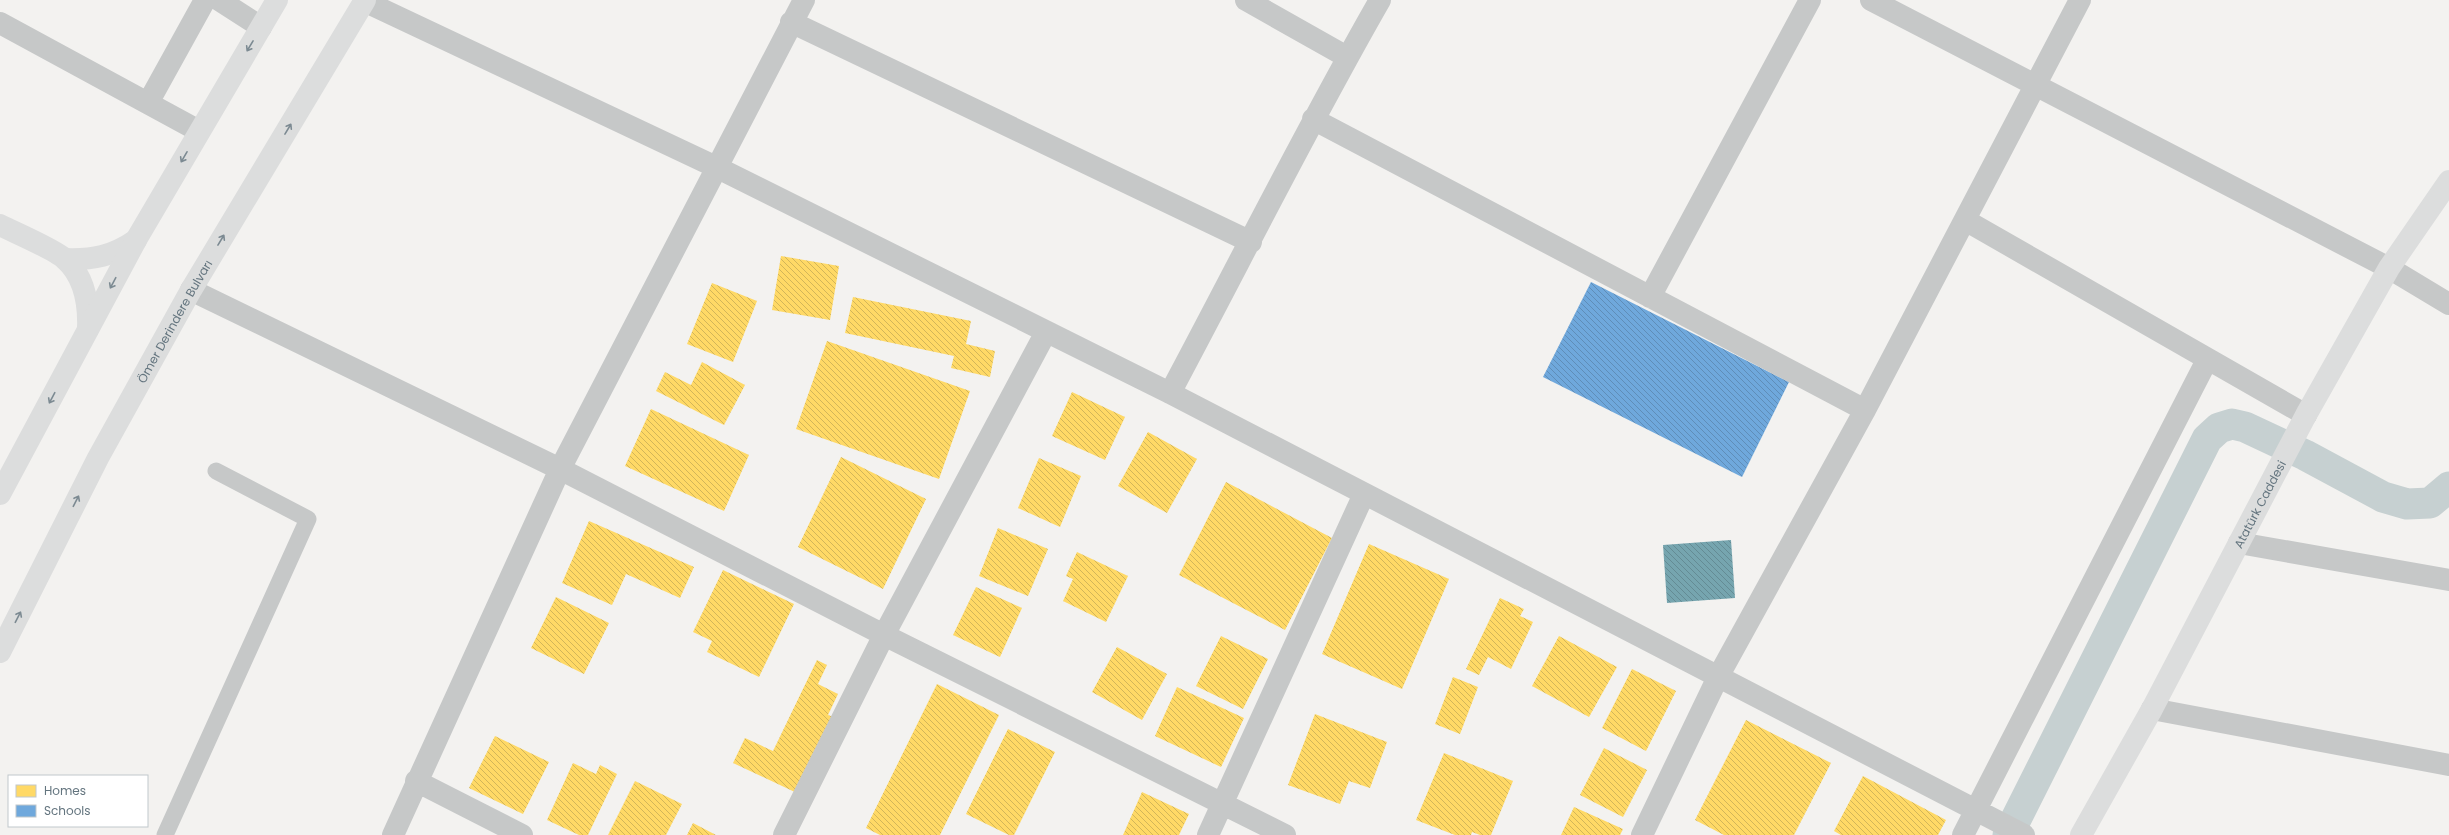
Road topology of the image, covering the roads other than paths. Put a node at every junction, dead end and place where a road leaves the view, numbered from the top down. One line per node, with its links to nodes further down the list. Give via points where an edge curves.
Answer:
1 (205, 0): 16 (street)
2 (219, 0): 13 (street)
3 (277, 0): 13 (main road)
4 (804, 0): 11 (street)
5 (1246, 0): 14 (street)
6 (1380, 0): 14 (street)
7 (1810, 0): 28 (street)
8 (1871, 0): 15 (street)
9 (2080, 0): 15 (street)
10 (364, 1): 19 (street); 27 (main road, Ömer Derindere Bulvarı, one-way to 10)
11 (791, 22): 19 (street); 24 (street)
12 (0, 24): 16 (street)
13 (261, 27): 18 (main road, one-way to 18)
14 (1347, 57): 17 (street)
15 (2035, 83): 21 (street); 26 (street)
16 (148, 103): 18 (street)
17 (1313, 119): 24 (street); 28 (street)
18 (199, 131): 23 (main road, one-way to 23)
19 (716, 167): 31 (street); 36 (street)
20 (2449, 181): 26 (main road, Atatürk Caddesi)
21 (1965, 220): 32 (street); 34 (street)
22 (0, 225): 25 (main road)
23 (136, 240): 25 (main road, via 120,251 102,258); 30 (main road, one-way to 30)
24 (1251, 242): 33 (street)
25 (65, 259): 30 (main road, via 85,290 89,308)
26 (2389, 268): 29 (street); 35 (main road, Atatürk Caddesi)
27 (191, 290): 36 (street); 43 (main road, Ömer Derindere Bulvarı, one-way to 27, via 98,458)
28 (1650, 297): 34 (street)
29 (2449, 304)
30 (88, 329): 38 (main road, one-way to 38)
31 (1046, 332): 33 (street); 42 (street)
32 (2207, 360): 35 (street); 49 (street)
33 (1170, 393): 39 (street)
34 (1865, 410): 44 (street)
35 (2306, 415): 40 (main road, Atatürk Caddesi)
36 (560, 469): 42 (street); 47 (street)
37 (216, 471): 50 (lane, via 308,518)
38 (0, 494)
39 (1364, 494): 44 (street); 48 (street)
40 (2239, 543): 41 (street); 45 (main road, Atatürk Caddesi)
41 (2449, 580)
42 (884, 635): 48 (street); 53 (street)
43 (0, 652)
44 (1718, 676): 49 (street); 56 (street)
45 (2152, 709): 46 (street); 59 (main road, Atatürk Caddesi)
46 (2449, 765)
47 (416, 781): 51 (street); 52 (street)
48 (1224, 803): 54 (street); 55 (street)
49 (1976, 810): 57 (street); 58 (street)
50 (165, 835)
51 (393, 835)
52 (522, 835)
53 (784, 835)
54 (1208, 835)
55 (1285, 835)
56 (1642, 835)
57 (1963, 835)
58 (2024, 835)
59 (2081, 835)

